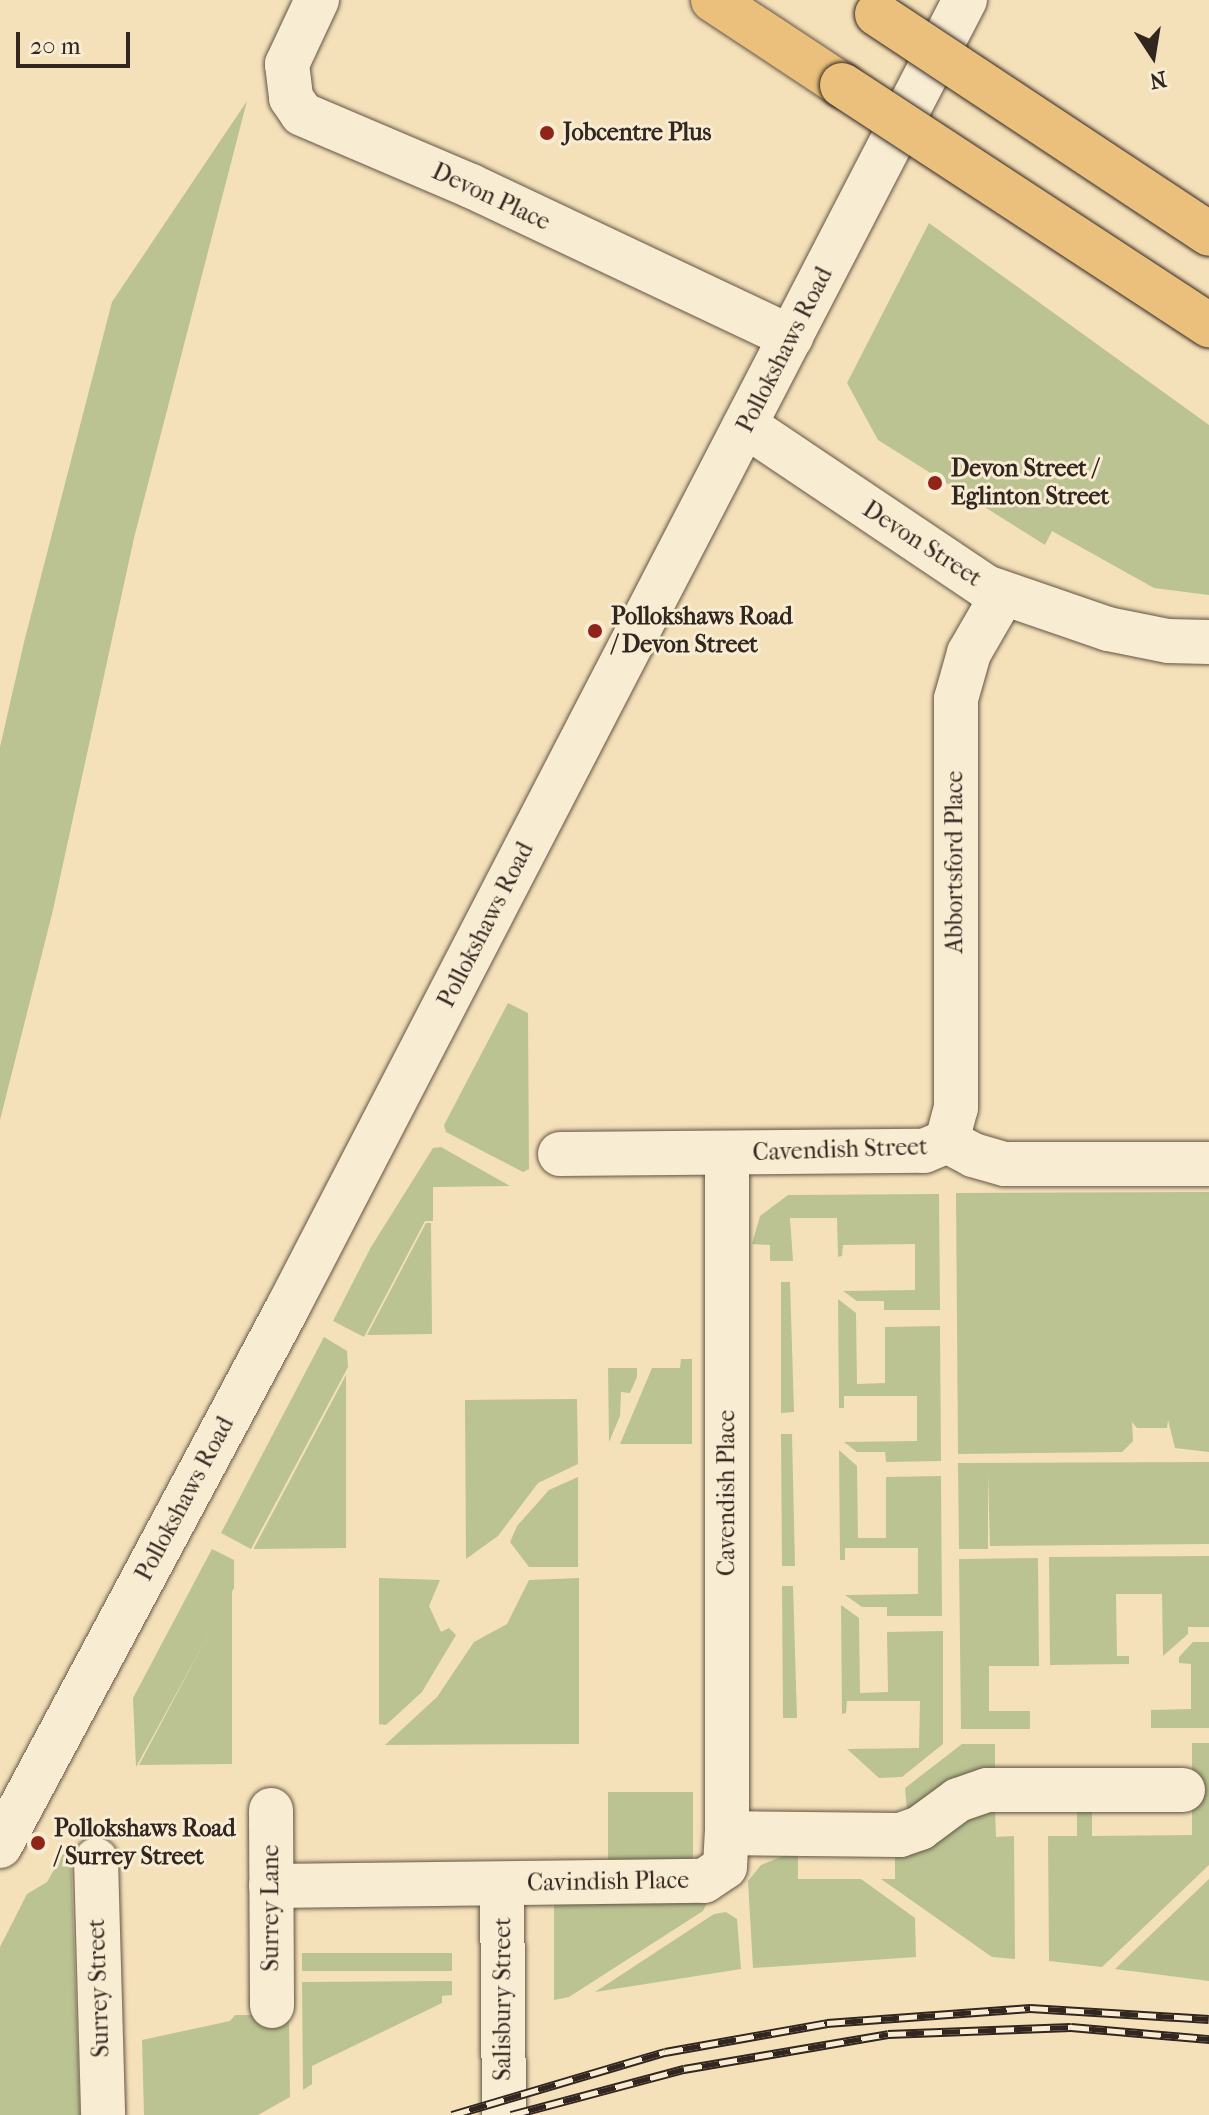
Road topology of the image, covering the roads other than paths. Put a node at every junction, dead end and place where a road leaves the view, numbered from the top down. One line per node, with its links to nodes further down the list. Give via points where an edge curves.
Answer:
1 (317, 0): 7 (street, Devon Place, via 287,64 291,98 302,114 471,186)
2 (713, 0): 6 (highway, bridge)
3 (965, 0): 7 (street, Pollokshaws Road)
4 (867, 7): 5 (highway, bridge)
5 (1209, 234)
6 (1209, 325)
7 (791, 337): 8 (street, Pollokshaws Road)
8 (745, 425): 9 (street, Devon Street, via 938,560); 18 (street, Pollokshaws Road, via 288,1307)
9 (1003, 594): 10 (street, Devon Street, via 1138,637); 11 (street, Abbortsford Place, via 969,653 956,699 956,1108)
10 (1209, 642)
11 (947, 1141): 12 (street, Cavendish Street, via 924,1151); 14 (street, Cavendish Street, via 1005,1164)
12 (727, 1153): 13 (street, Cavendish Street); 17 (street, Cavendish Place)
13 (560, 1154)
14 (1209, 1164)
15 (1183, 1790): 17 (street, via 987,1790 958,1800 920,1828 902,1834)
16 (271, 1810): 21 (street, Surrey Lane)
17 (727, 1833): 20 (street, Cavindish Place, via 725,1867 708,1881)
18 (0, 1846)
19 (96, 1860): 23 (street, Surrey Street)
20 (502, 1884): 21 (street, Cavindish Place); 24 (street, Salisbury Street)
21 (271, 1886): 22 (street, Surrey Lane)
22 (272, 2006)
23 (103, 2115)
24 (504, 2115)

